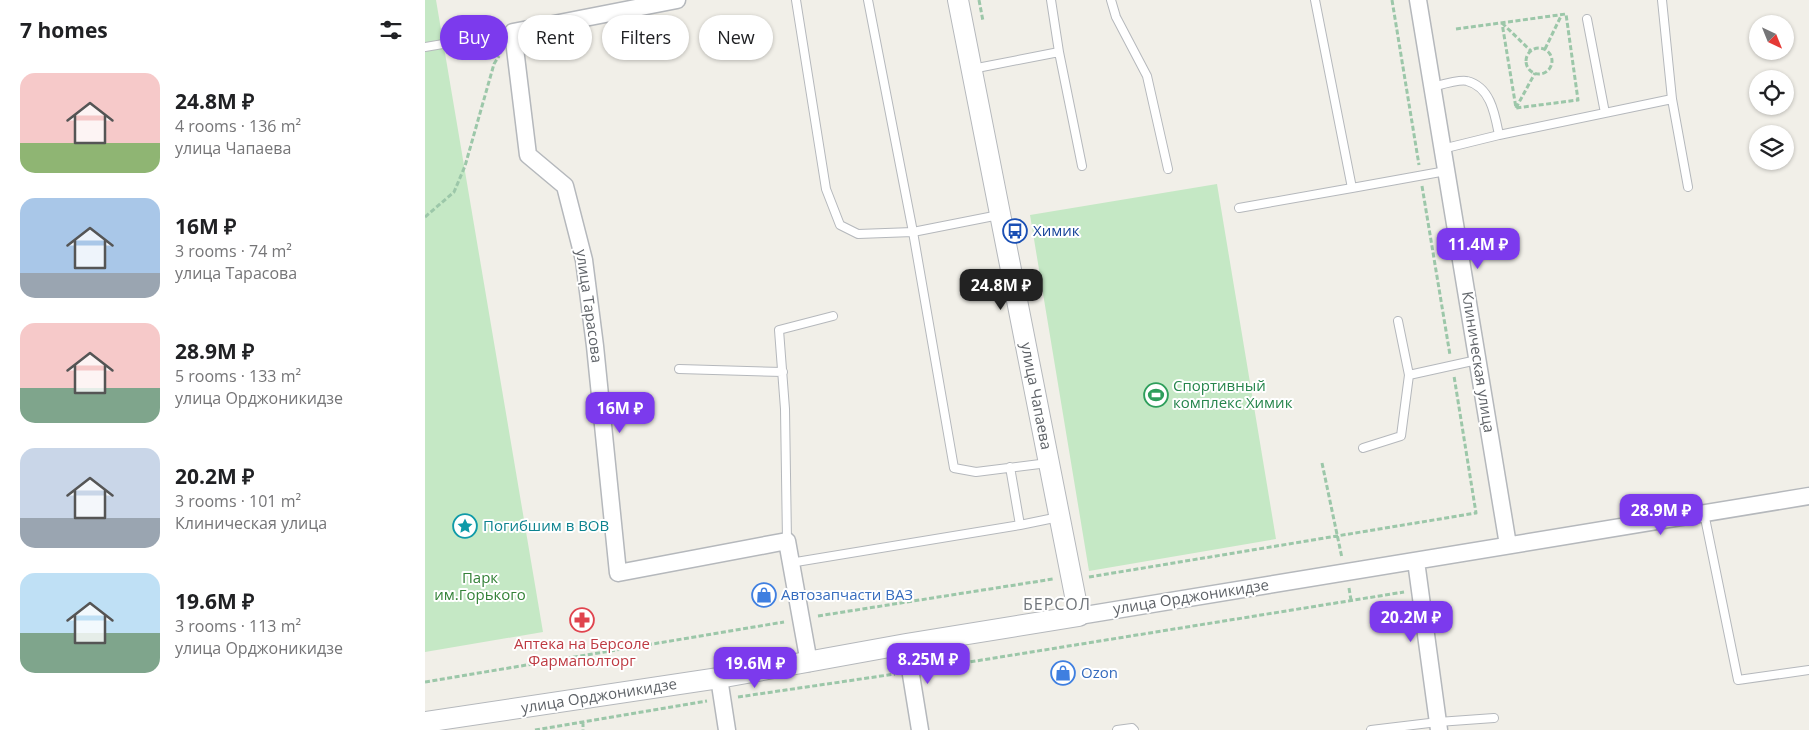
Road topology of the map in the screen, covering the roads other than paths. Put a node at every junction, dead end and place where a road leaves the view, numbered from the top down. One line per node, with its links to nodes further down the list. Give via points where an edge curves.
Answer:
1 (677, 0): 11 (street)
2 (796, 0): 27 (lane, via 826,189 840,225 858,234)
3 (868, 0): 27 (lane)
4 (958, 0): 14 (street, улица Чапаева)
5 (1051, 0): 13 (lane)
6 (1111, 0): 21 (lane, via 1147,76)
7 (1315, 0): 24 (lane)
8 (1418, 0): 15 (street, Клиническая улица)
9 (1661, 0): 16 (lane)
10 (1587, 18): 17 (lane)
11 (513, 32): 12 (lane); 41 (street, улица Тарасова, via 528,155 565,186 584,260 617,573)
12 (425, 47)
13 (1059, 52): 14 (lane); 20 (lane)
14 (972, 69): 26 (street, улица Чапаева)
15 (1432, 86): 18 (lane, via 1466,80 1483,90 1493,107); 19 (street, Клиническая улица)
16 (1672, 99): 17 (lane); 23 (lane)
17 (1605, 113): 18 (lane)
18 (1499, 135): 19 (lane)
19 (1442, 149): 22 (street, Клиническая улица)
20 (1082, 166)
21 (1168, 169)
22 (1446, 170): 24 (lane); 30 (street, Клиническая улица)
23 (1687, 187)
24 (1352, 188): 25 (lane)
25 (1239, 208)
26 (1000, 214): 27 (lane); 35 (street, улица Чапаева)
27 (913, 232): 36 (lane, via 954,468 975,472)
28 (833, 316): 32 (lane, via 779,330)
29 (1399, 321): 33 (lane)
30 (1477, 360): 33 (lane); 42 (street, Клиническая улица)
31 (679, 369): 32 (lane)
32 (783, 372): 41 (lane)
33 (1409, 375): 34 (lane, via 1401,436)
34 (1363, 448)
35 (1049, 463): 36 (lane); 39 (street, улица Чапаева)
36 (1010, 467): 40 (lane)
37 (1809, 496): 38 (street, улица Орджоникидзе)
38 (1704, 513): 42 (street, улица Орджоникидзе); 48 (lane, via 1738,680)
39 (1059, 516): 40 (lane); 45 (street, улица Чапаева)
40 (1020, 525): 44 (lane)
41 (787, 541): 44 (street)
42 (1508, 546): 43 (street, улица Орджоникидзе)
43 (1416, 561): 45 (street, улица Орджоникидзе); 52 (street)
44 (790, 563): 47 (street)
45 (1079, 616): 46 (street, улица Орджоникидзе)
46 (906, 644): 47 (street, улица Орджоникидзе); 54 (street)
47 (809, 663): 49 (street, улица Орджоникидзе)
48 (1809, 670)
49 (719, 678): 51 (street, улица Орджоникидзе); 53 (street)
50 (1494, 718): 52 (lane)
51 (425, 722)
52 (1438, 726): 57 (lane)
53 (727, 730)
54 (919, 730)
55 (1117, 730): 56 (lane)
56 (1134, 730)
57 (1371, 730)

